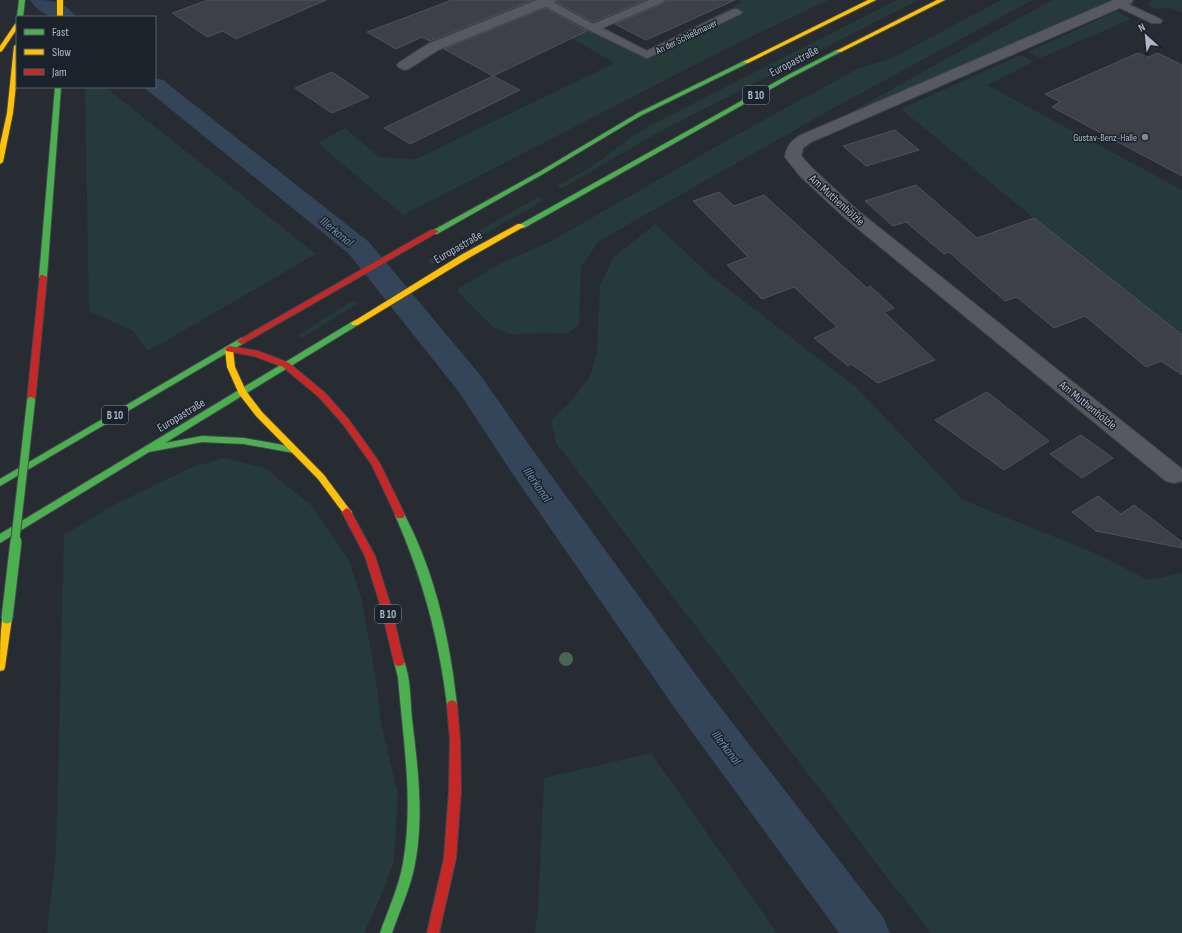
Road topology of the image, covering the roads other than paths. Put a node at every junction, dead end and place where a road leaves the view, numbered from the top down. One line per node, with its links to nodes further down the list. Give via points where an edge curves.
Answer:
1 (22, 0): 9 (main road)
2 (60, 0): 10 (main road)
3 (659, 0): 13 (lane)
4 (873, 0): 19 (main road, Europastraße / B 10, via 640,114 541,173)
5 (942, 0): 20 (main road, Europastraße / B 10, via 790,76 464,257)
6 (547, 1): 13 (lane, An der Schießmauer); 16 (street, An der Schießmauer, via 433,48)
7 (1122, 2): 11 (lane); 24 (street, Am Muthenhölzle, via 805,139 797,143 793,157 851,214)
8 (736, 12): 13 (lane, An der Schießmauer, via 647,55)
9 (20, 16)
10 (60, 16)
11 (1156, 21)
12 (16, 26): 14 (main road)
13 (593, 28)
14 (0, 50)
15 (16, 56): 18 (main road, via 10,113)
16 (406, 65)
17 (58, 88): 27 (main road, bridge, via 48,228 31,401 8,618)
18 (0, 162)
19 (229, 348): 20 (main road, via 255,353); 21 (main road, B 10, via 231,367); 25 (main road, Europastraße / B 10)
20 (286, 365): 21 (main road, Europastraße / B 10); 29 (main road, via 322,395 346,422 376,464 405,526 430,591 449,674 455,740 455,791 450,858)
21 (242, 392): 22 (main road, Europastraße / B 10); 23 (main road, B 10, via 259,414)
22 (145, 450): 23 (main road, B 10, via 202,439 244,441); 26 (main road, Europastraße / B 10)
23 (294, 450): 28 (main road, B 10, via 321,477 340,503 370,556 386,607 403,677 414,804 409,863)
24 (1174, 475)
25 (0, 482)
26 (0, 539)
27 (0, 667)
28 (386, 933)
29 (433, 933)

